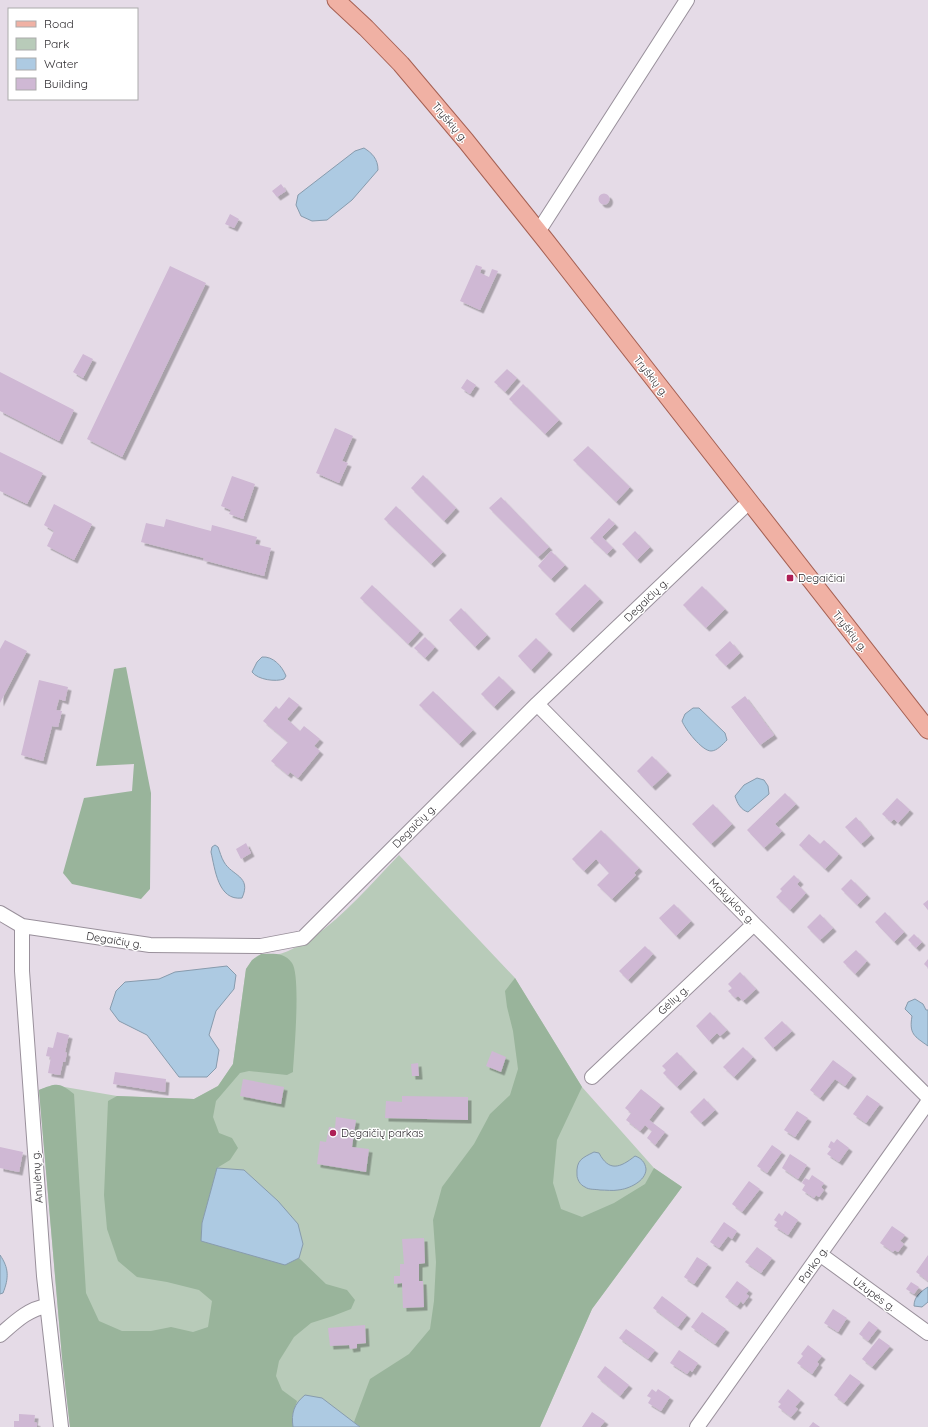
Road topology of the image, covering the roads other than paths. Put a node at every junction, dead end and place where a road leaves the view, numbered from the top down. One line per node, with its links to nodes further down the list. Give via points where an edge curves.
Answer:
1 (336, 0): 3 (main road, Tryškių g., via 401,64)
2 (687, 0): 3 (street)
3 (538, 232): 4 (main road, Tryškių g.)
4 (749, 502): 5 (street, Degaičių g.); 6 (main road, Tryškių g.)
5 (537, 704): 8 (street, Mokyklos g.); 9 (street, Degaičių g., via 303,938 261,946 150,946)
6 (928, 730)
7 (0, 914): 9 (street, Degaičių g.)
8 (754, 924): 10 (street, Gėlių g.); 11 (street, Mokyklos g.)
9 (22, 926): 14 (street, Anulėnų g., via 22,971)
10 (592, 1077)
11 (928, 1097)
12 (928, 1102): 13 (street, Parko g.)
13 (820, 1254): 15 (street, Užupės g.); 18 (street, Parko g.)
14 (47, 1306): 16 (street, via 26,1314); 17 (street, Anulėnų g.)
15 (928, 1333)
16 (0, 1335)
17 (61, 1427)
18 (697, 1427)

